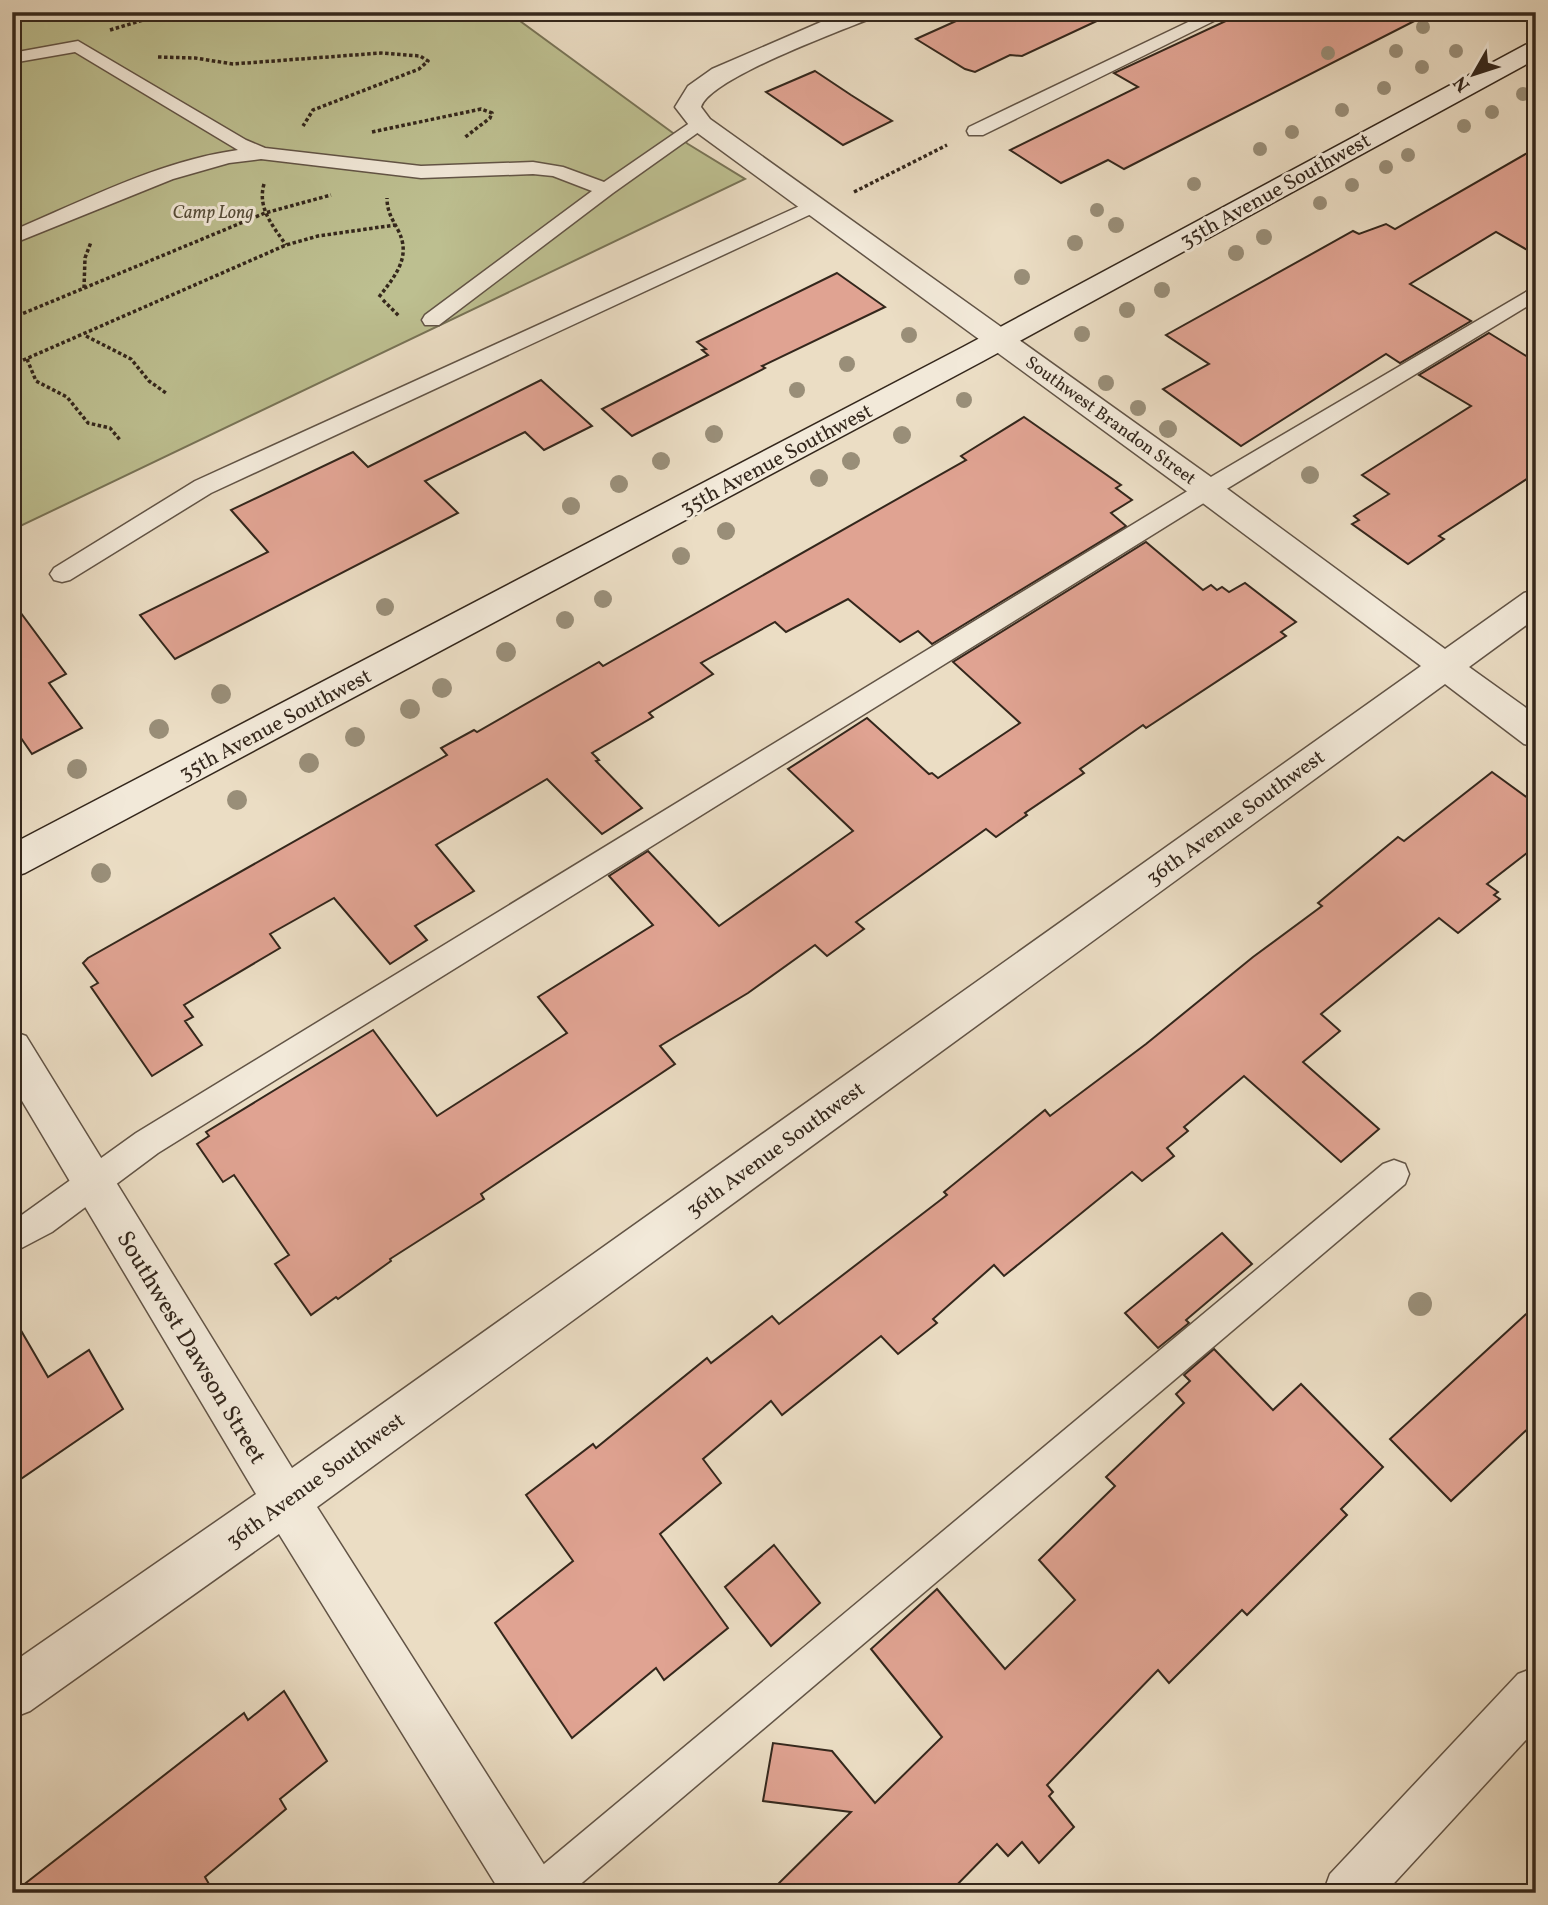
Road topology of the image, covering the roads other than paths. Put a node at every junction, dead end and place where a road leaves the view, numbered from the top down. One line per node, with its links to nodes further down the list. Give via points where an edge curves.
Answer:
1 (866, 12): 7 (street, via 721,74 690,98)
2 (1223, 12): 8 (lane)
3 (78, 46): 5 (lane); 6 (lane); 9 (lane, via 239,144)
4 (1536, 49): 15 (street, 35th Avenue Southwest)
5 (12, 58)
6 (12, 65)
7 (694, 115): 10 (lane); 11 (street, Southwest Brandon Street)
8 (976, 131)
9 (269, 154): 10 (lane, via 406,170 533,168); 12 (lane, via 237,155 199,164)
10 (606, 189): 14 (lane)
11 (818, 207): 15 (street, Southwest Brandon Street); 17 (lane, via 203,487)
12 (12, 238)
13 (1536, 292): 16 (lane)
14 (432, 320)
15 (1000, 340): 16 (street, Southwest Brandon Street); 21 (street, 35th Avenue Southwest)
16 (1207, 490): 19 (street, Southwest Brandon Street); 24 (lane, via 147,1143)
17 (62, 574)
18 (1536, 601): 19 (street, 36th Avenue Southwest)
19 (1444, 667): 20 (street, Southwest Brandon Street); 26 (street, 36th Avenue Southwest)
20 (1536, 734)
21 (12, 862)
22 (12, 1048): 24 (street, Southwest Dawson Street)
23 (1394, 1174): 30 (lane)
24 (94, 1184): 25 (lane); 26 (street, Southwest Dawson Street)
25 (12, 1239)
26 (286, 1502): 28 (street, 36th Avenue Southwest); 29 (street, Southwest Dawson Street)
27 (1536, 1692): 31 (street)
28 (12, 1693)
29 (531, 1893)
30 (540, 1893)
31 (1349, 1893)

